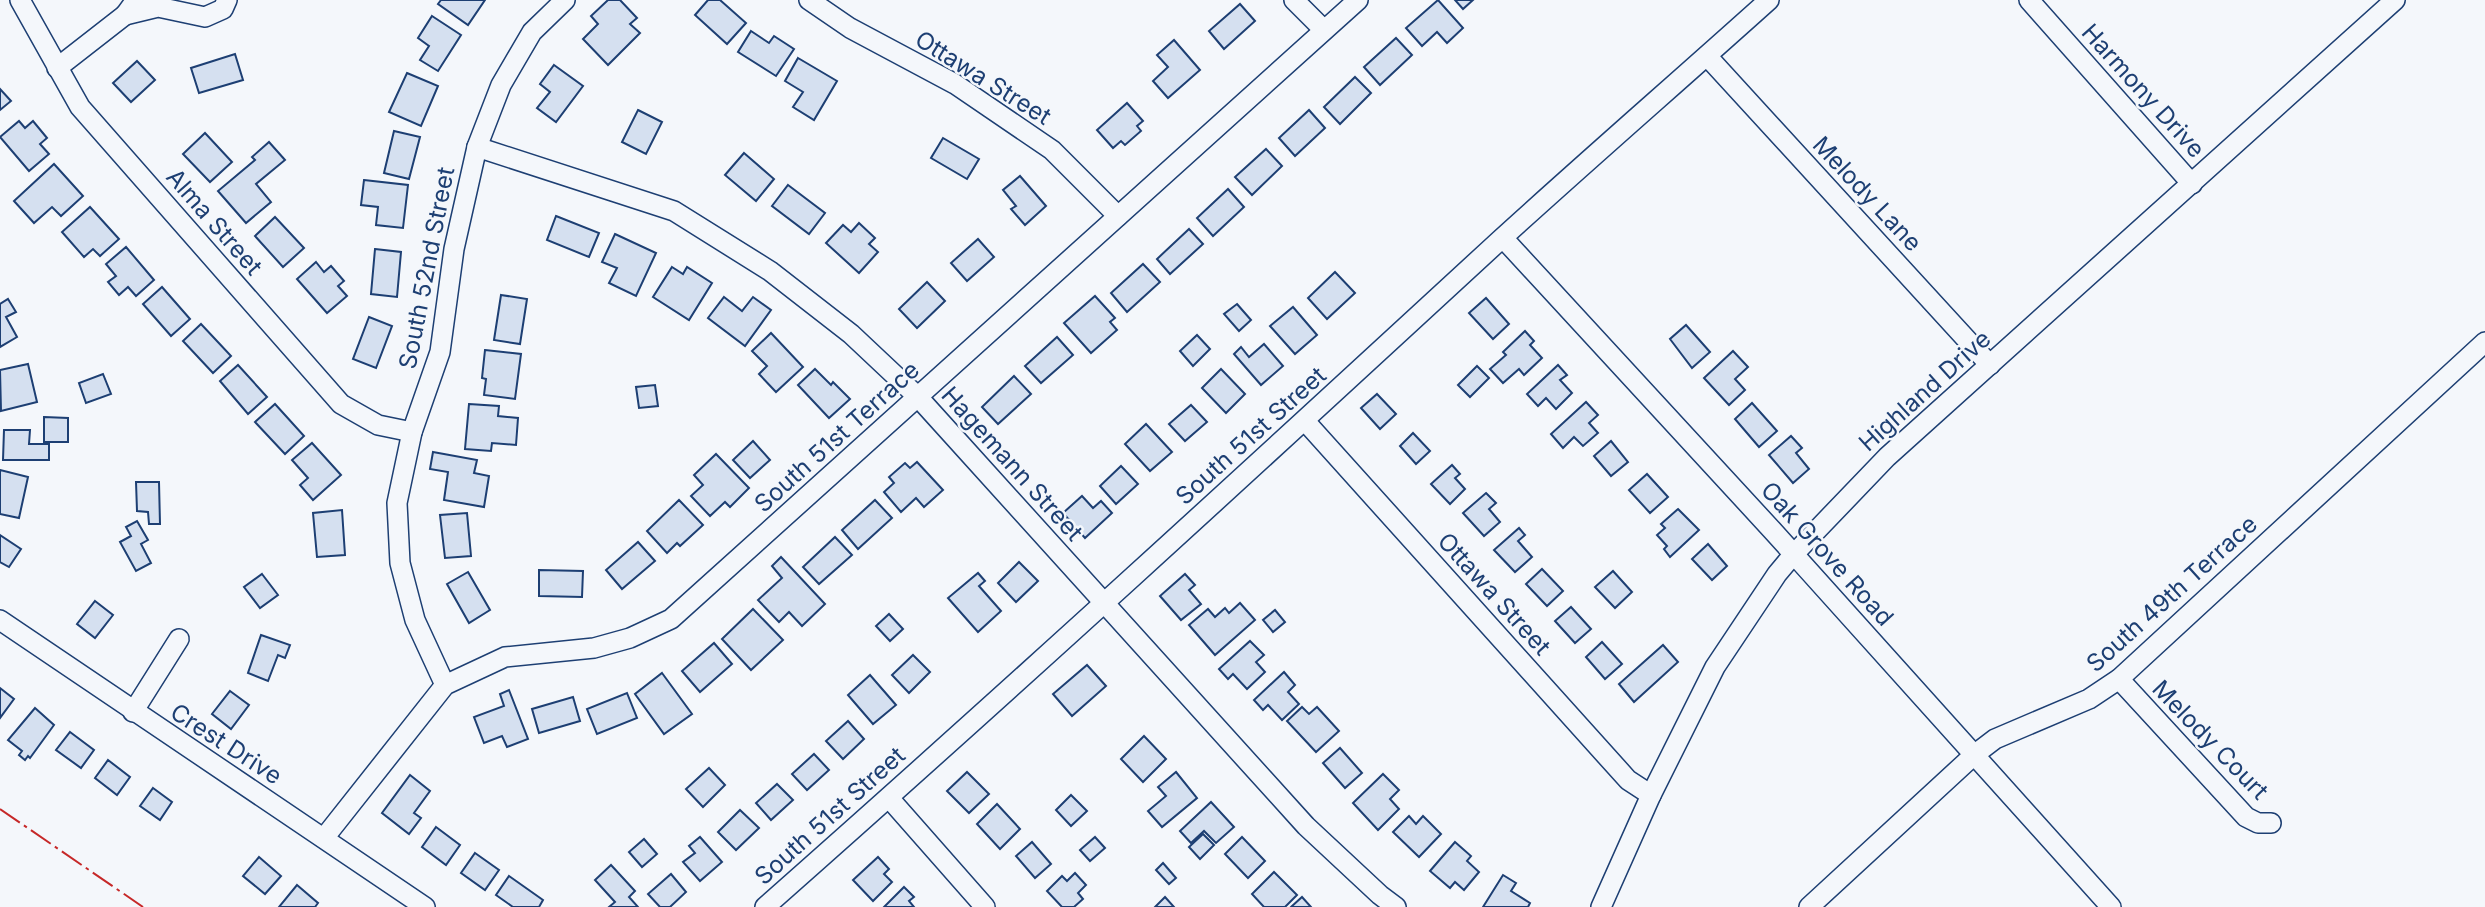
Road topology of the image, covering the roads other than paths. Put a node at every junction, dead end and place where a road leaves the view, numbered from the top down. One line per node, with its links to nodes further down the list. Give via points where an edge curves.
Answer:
1 (20, 0): 13 (street, Alma Street)
2 (227, 0): 10 (street, via 223,9 205,16 158,7)
3 (565, 0): 14 (street, South 52nd Street, via 532,32 501,85)
4 (808, 0): 16 (street, Ottawa Street, via 955,84 1052,150)
5 (1294, 0): 11 (street)
6 (1358, 0): 11 (street, South 51st Terrace)
7 (1769, 0): 12 (street, South 51st Street)
8 (2029, 0): 15 (street, Harmony Drive)
9 (2395, 0): 15 (street, Highland Drive)
10 (131, 8): 13 (street)
11 (1324, 30): 16 (street, South 51st Terrace)
12 (1707, 56): 17 (street, South 51st Street); 19 (street, Melody Lane)
13 (57, 68): 22 (street, Alma Street, via 80,107 341,404 378,425)
14 (477, 147): 20 (street, Hagemann Street, via 674,211 770,271 851,334); 22 (street, South 52nd Street, via 454,249 440,352)
15 (2192, 184): 19 (street, Highland Drive)
16 (1118, 216): 20 (street, South 51st Terrace)
17 (1503, 238): 21 (street, South 51st Street); 23 (street, Oak Grove Road)
18 (2485, 342): 27 (street, South 49th Terrace)
19 (1990, 365): 23 (street, Highland Drive, via 1888,457)
20 (918, 397): 24 (street, Hagemann Street); 28 (street, South 51st Terrace, via 671,619 594,648 505,657)
21 (1306, 421): 24 (street, South 51st Street); 31 (street, Ottawa Street, via 1628,780)
22 (412, 432): 28 (street, South 52nd Street, via 397,503 400,563 415,620)
23 (1793, 555): 30 (street, Oak Grove Road); 31 (street, Highland Drive, via 1715,667)
24 (1104, 602): 32 (street, South 51st Street); 38 (street, Hagemann Street, via 1306,826)
25 (0, 620): 29 (street, Crest Drive)
26 (179, 639): 29 (street)
27 (2119, 679): 30 (street, South 49th Terrace, via 2090,699 1995,739); 33 (street, Melody Court, via 2246,817)
28 (445, 685): 34 (street, South 51st Terrace)
29 (133, 712): 34 (street, Crest Drive)
30 (1974, 755): 40 (street, South 49th Terrace); 41 (street, Oak Grove Road)
31 (1651, 796): 39 (street, Highland Drive)
32 (889, 798): 36 (street, South 51st Street); 37 (street)
33 (2272, 823)
34 (324, 838): 35 (street, Crest Drive)
35 (425, 907)
36 (765, 907)
37 (985, 907)
38 (1396, 907)
39 (1601, 907)
40 (1809, 907)
41 (2111, 907)

